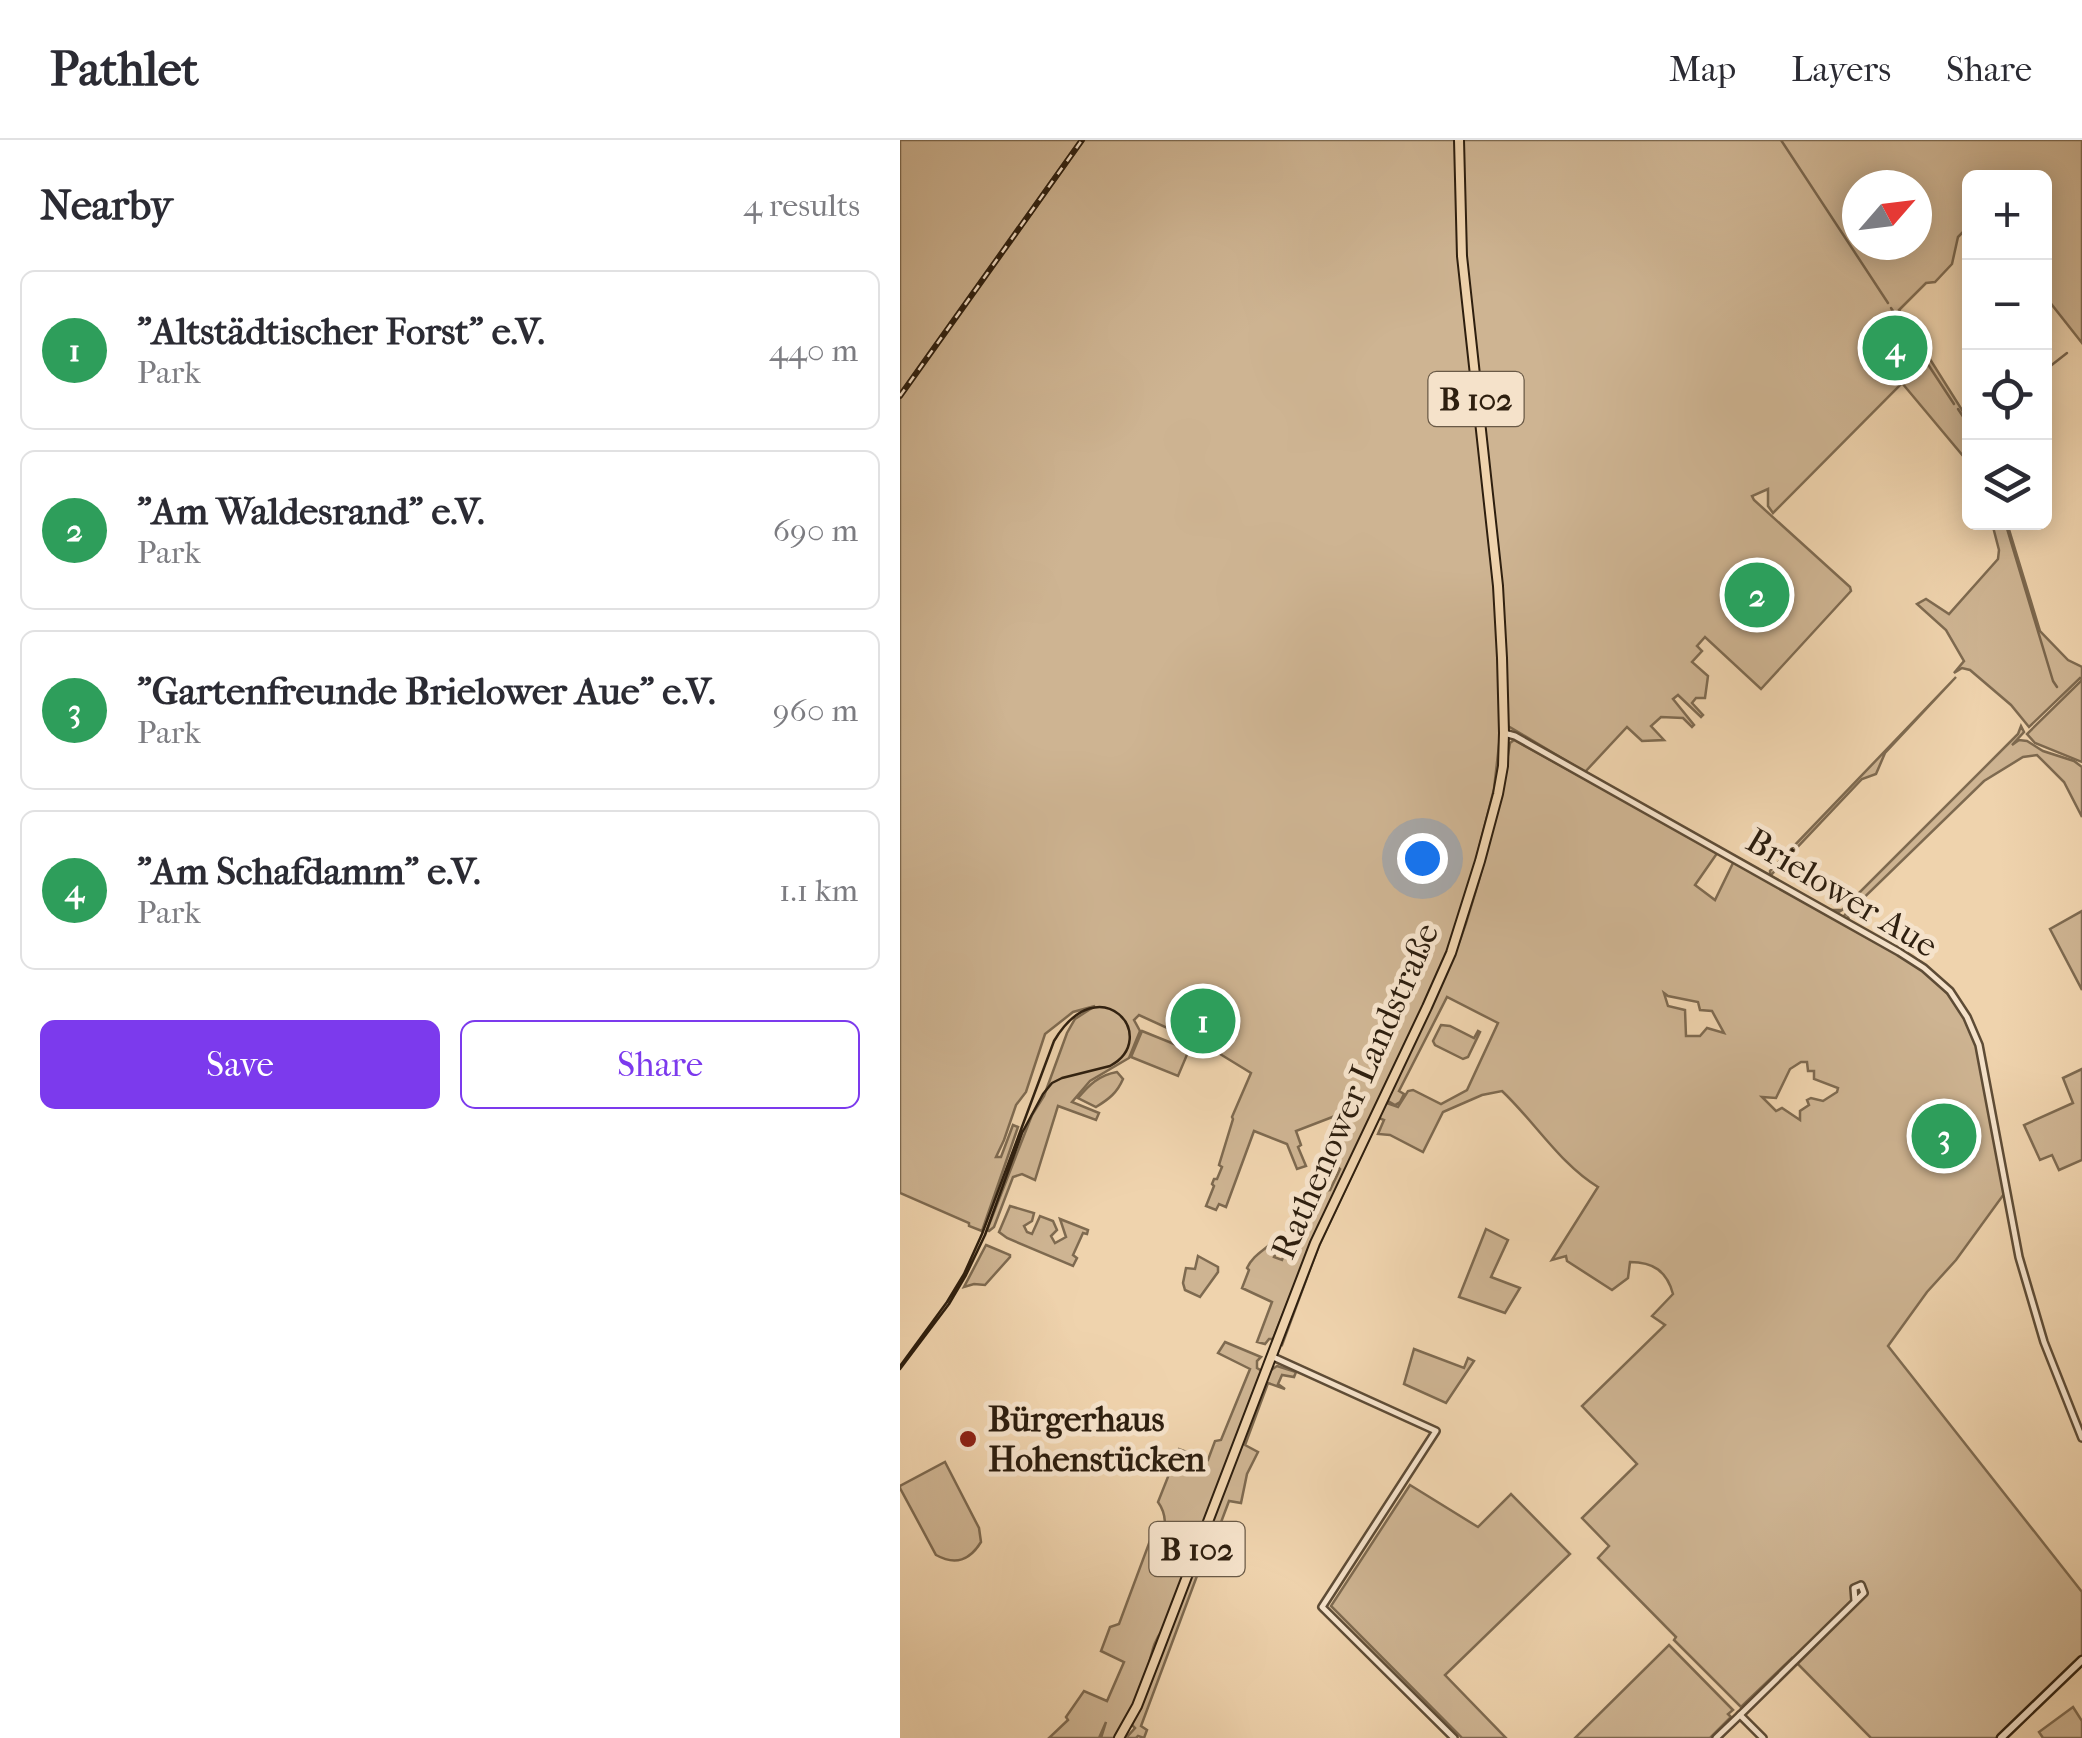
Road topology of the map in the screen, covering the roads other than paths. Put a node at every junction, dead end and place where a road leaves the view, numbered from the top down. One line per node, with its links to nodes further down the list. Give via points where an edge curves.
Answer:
1 (1460, 140): 2 (main road, Rathenower Landstraße / B 102, via 1462,256 1498,586)
2 (1504, 733): 3 (main road, Rathenower Landstraße / B 102, via 1498,794 1451,953 1314,1243); 4 (street, Brielower Aue, via 1899,952 1950,991 1982,1054 2019,1258)
3 (1271, 1356): 8 (main road, Rathenower Landstraße / B 102); 9 (street, via 1436,1431 1322,1607)
4 (2082, 1438)
5 (1855, 1601): 7 (street)
6 (2082, 1660): 12 (main road)
7 (1740, 1714): 10 (street); 11 (street)
8 (1119, 1738)
9 (1454, 1738)
10 (1716, 1738)
11 (1764, 1738)
12 (2001, 1738)

